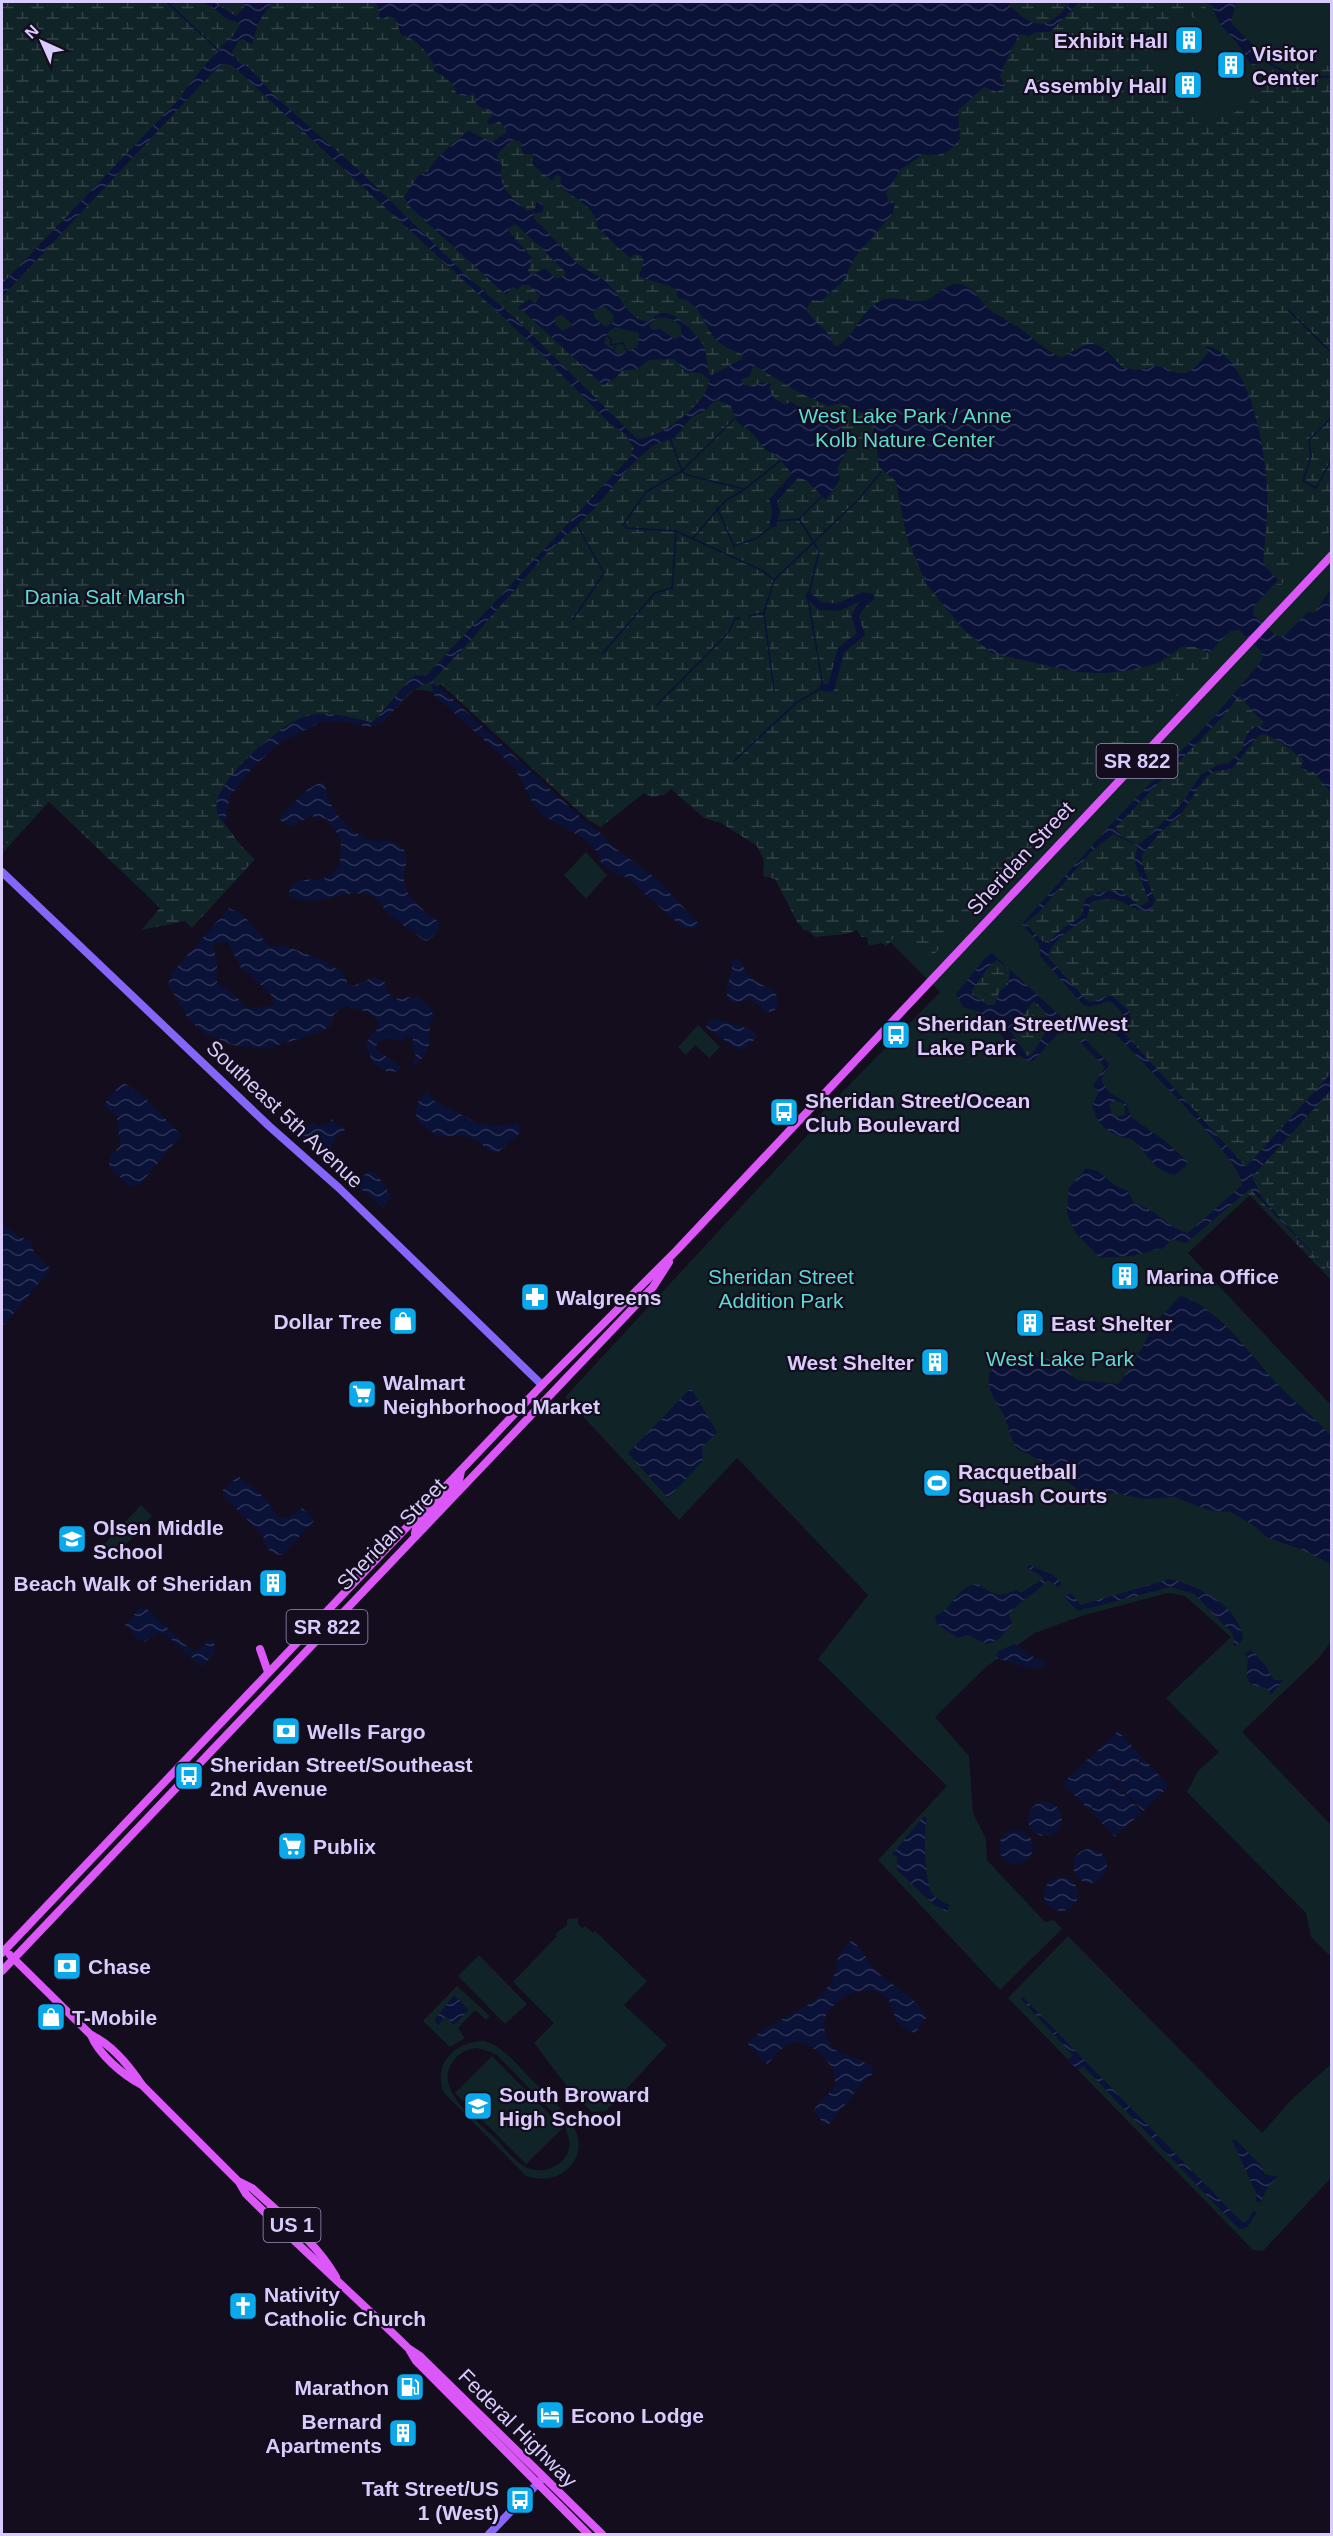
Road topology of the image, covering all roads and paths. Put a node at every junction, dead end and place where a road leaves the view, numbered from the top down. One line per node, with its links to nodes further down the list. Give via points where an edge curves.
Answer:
1 (1332, 555): 3 (main road, Sheridan Street / SR 822)
2 (2, 872): 4 (street, Southeast 5th Avenue, via 339,1188)
3 (677, 1250): 4 (main road, Sheridan Street / SR 822); 7 (main road, Sheridan Street / SR 822, via 653,1287)
4 (542, 1385): 5 (main road, Sheridan Street / SR 822)
5 (461, 1470): 6 (main road, Sheridan Street / SR 822); 7 (main road, via 459,1481 417,1524)
6 (410, 1524): 8 (main road, Sheridan Street / SR 822); 9 (main road, via 408,1533 363,1581)
7 (415, 1534): 9 (main road, Sheridan Street / SR 822)
8 (342, 1594): 11 (main road, via 297,1647); 12 (main road, Sheridan Street / SR 822)
9 (358, 1594): 11 (main road, Sheridan Street / SR 822)
10 (260, 1649): 13 (main road)
11 (296, 1660): 14 (main road, Sheridan Street / SR 822)
12 (278, 1662): 13 (main road, Sheridan Street / SR 822); 14 (main road, via 272,1679 238,1715)
13 (268, 1672): 15 (main road, Sheridan Street / SR 822)
14 (232, 1727): 16 (main road, Sheridan Street / SR 822)
15 (3, 1950): 16 (main road, Federal Highway / US 1)
16 (14, 1958): 17 (main road, Sheridan Street / SR 822); 18 (main road, Federal Highway / US 1, via 91,2035 111,2049 239,2182 252,2188 313,2246 327,2260 336,2278 420,2356)
17 (2, 1971)
18 (540, 2481): 19 (street); 20 (main road, Federal Highway / US 1); 21 (main road, Federal Highway / US 1)
19 (489, 2535)
20 (588, 2535)
21 (602, 2535)

